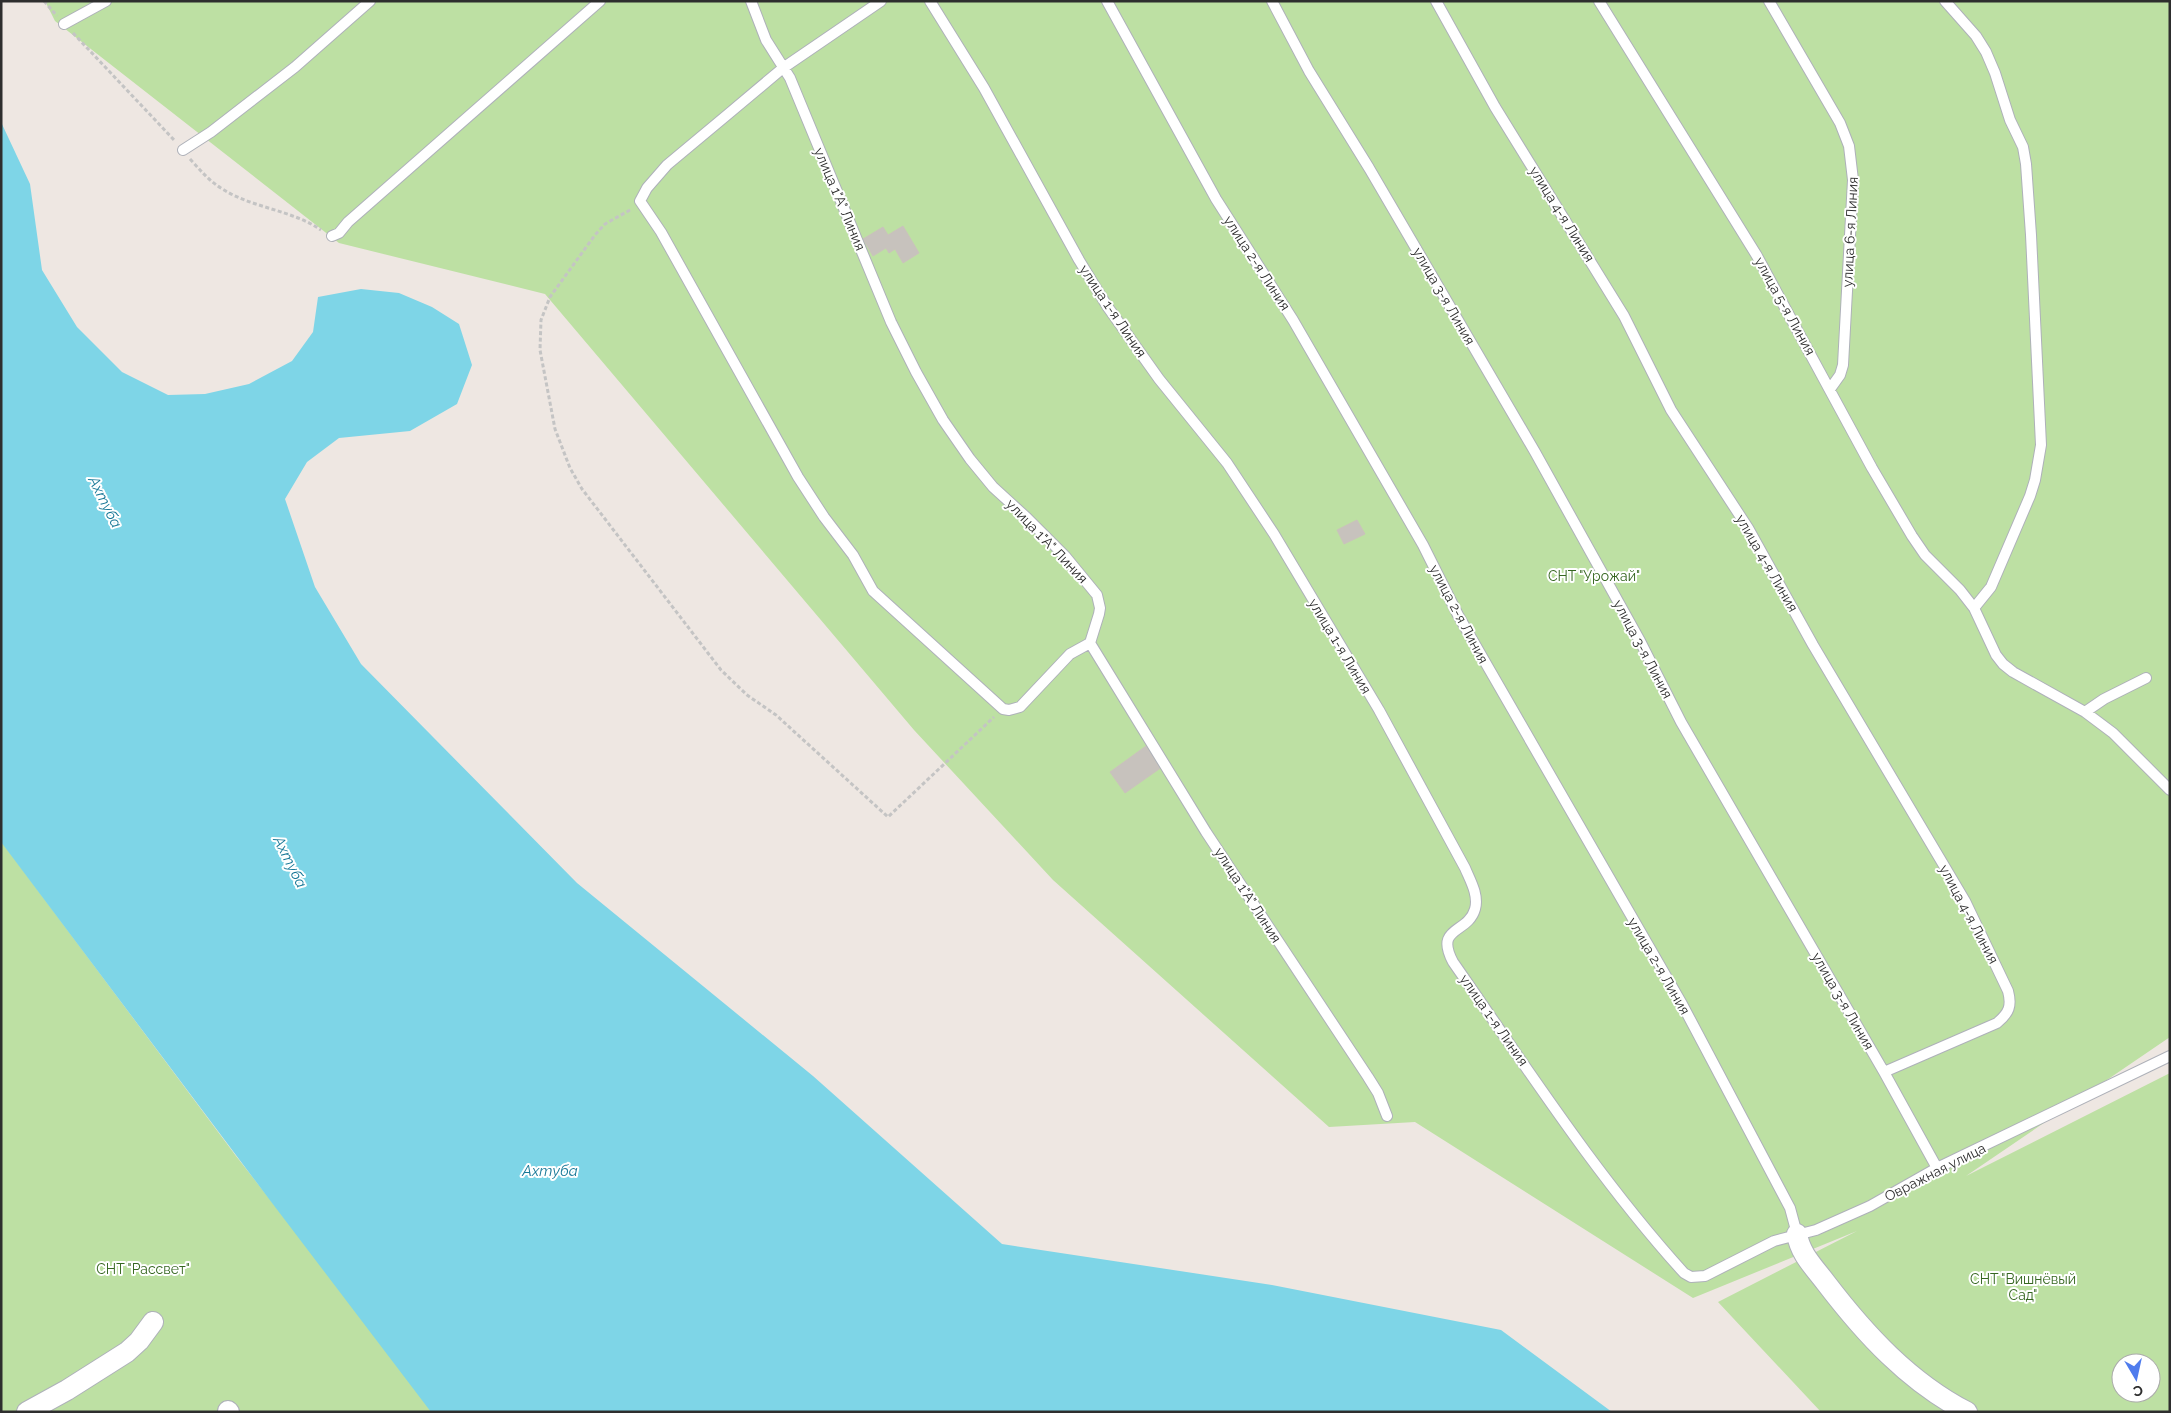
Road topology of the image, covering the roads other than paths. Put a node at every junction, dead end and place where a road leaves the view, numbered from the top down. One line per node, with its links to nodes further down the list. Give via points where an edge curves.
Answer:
1 (106, 1): 13 (lane)
2 (370, 1): 15 (lane, via 294,67)
3 (600, 1): 16 (lane)
4 (751, 1): 14 (lane, улица 1"А" Линия, via 766,40)
5 (882, 1): 14 (lane)
6 (930, 1): 28 (lane, улица 1-я Линия, via 984,88 1107,306 1159,379 1227,463 1274,534 1379,710 1473,888 1475,908 1472,915 1448,937 1453,962 1575,1137 1646,1231 1684,1273)
7 (1107, 1): 27 (lane, улица 2-я Линия, via 1216,199 1293,320 1682,1004 1790,1208)
8 (1272, 1): 24 (lane, улица 3-я Линия, via 1309,71 1535,452 1681,722)
9 (1436, 1): 24 (lane, улица 4-я Линия, via 1496,107 1624,316 1671,410 1748,528 1965,901 2008,991 2010,1010 1998,1023)
10 (1599, 1): 17 (lane, улица 5-я Линия, via 1757,256)
11 (1769, 1): 17 (lane, улица 6-я Линия, via 1840,123 1852,160 1843,365)
12 (1946, 1): 18 (lane, via 1986,52 2023,148 2032,245 2041,446 2036,480 1992,587)
13 (64, 24)
14 (784, 68): 19 (lane, улица 1"А" Линия, via 891,322 943,420 993,487 1065,556 1097,595 1100,608); 19 (lane, via 667,165 640,201 661,232 803,486 853,555 870,587 1003,709 1020,707 1070,654)
15 (183, 150)
16 (332, 236)
17 (1830, 389): 18 (lane, улица 5-я Линия, via 1912,536 1925,555)
18 (1974, 608): 21 (lane, улица 5-я Линия, via 2003,664)
19 (1090, 643): 25 (lane, улица 1"А" Линия, via 1206,832 1368,1077)
20 (2146, 678): 21 (lane, via 2104,698)
21 (2085, 712): 22 (lane, улица 5-я Линия, via 2113,733)
22 (2170, 790)
23 (2170, 1056): 26 (lane, Овражная улица)
24 (1884, 1072): 26 (lane, улица 3-я Линия)
25 (1387, 1116)
26 (1937, 1168): 27 (lane, Овражная улица, via 1870,1206 1816,1230)
27 (1797, 1234): 28 (lane, Овражная улица, via 1774,1241); 31 (street, via 1803,1254 1886,1353 1934,1394)
28 (1697, 1278)
29 (154, 1322): 30 (street, via 126,1352)
30 (27, 1412)
31 (1966, 1412)

